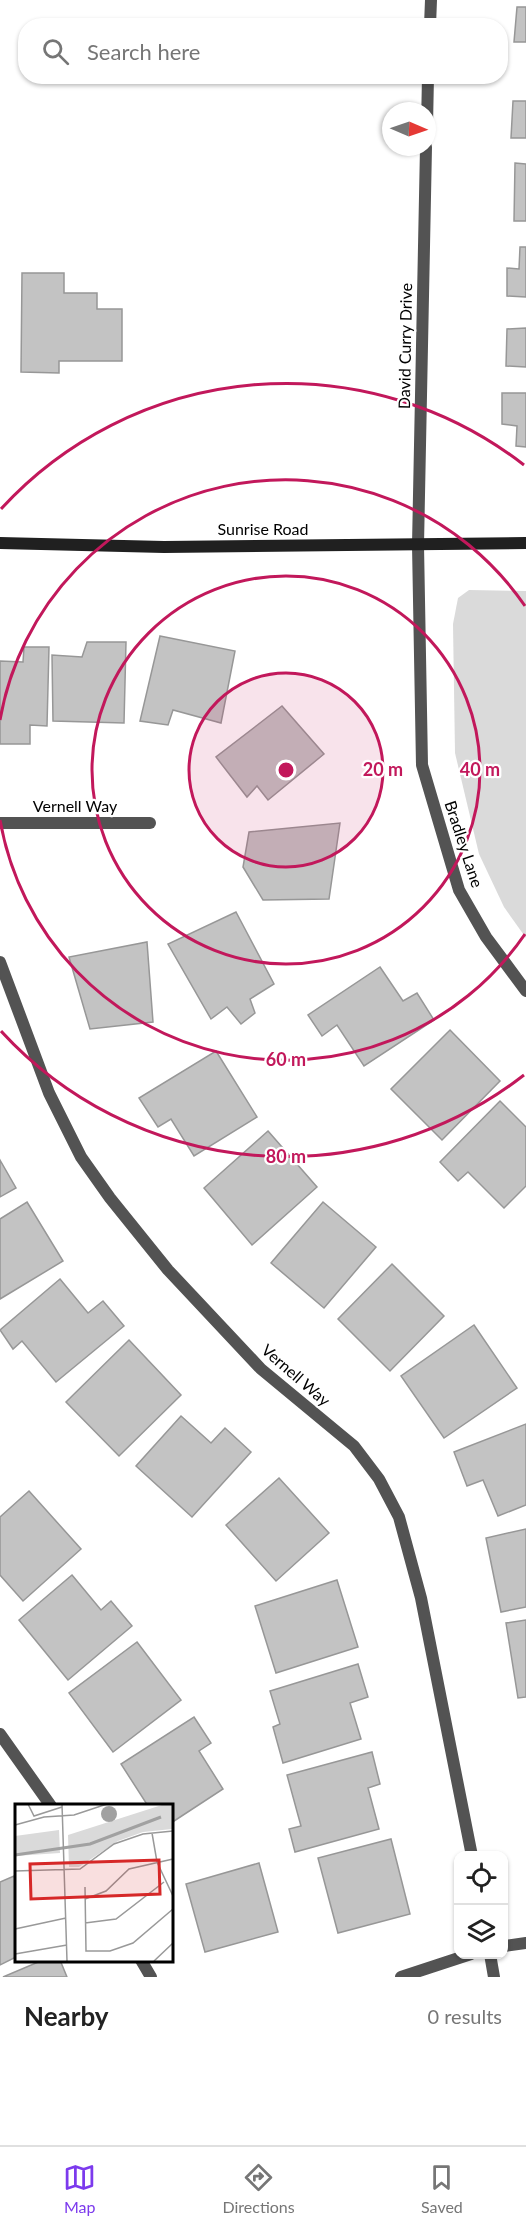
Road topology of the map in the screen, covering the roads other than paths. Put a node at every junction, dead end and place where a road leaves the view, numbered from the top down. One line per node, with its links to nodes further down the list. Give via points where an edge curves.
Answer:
1 (431, 0): 2 (street)
2 (430, 18)
3 (428, 84): 4 (street)
4 (427, 102)
5 (426, 156): 8 (street, David Curry Drive)
6 (0, 543): 8 (main road, Sunrise Road, via 164,547)
7 (526, 543): 8 (main road, Sunrise Road)
8 (418, 545): 12 (street, Bradley Lane, via 422,765 459,890 486,937)
9 (0, 823): 10 (street, Vernell Way)
10 (150, 823)
11 (0, 962): 15 (street, Vernell Way, via 49,1093 81,1157 110,1198 168,1270 261,1369 354,1446 379,1479 399,1517 421,1598)
12 (526, 992)
13 (0, 1734): 14 (street)
14 (50, 1804)
15 (471, 1851)
16 (526, 1943): 17 (street)
17 (508, 1945)
18 (456, 1959): 22 (street)
19 (491, 1959): 23 (street)
20 (142, 1962): 21 (street)
21 (151, 1977)
22 (401, 1977)
23 (494, 1977)

